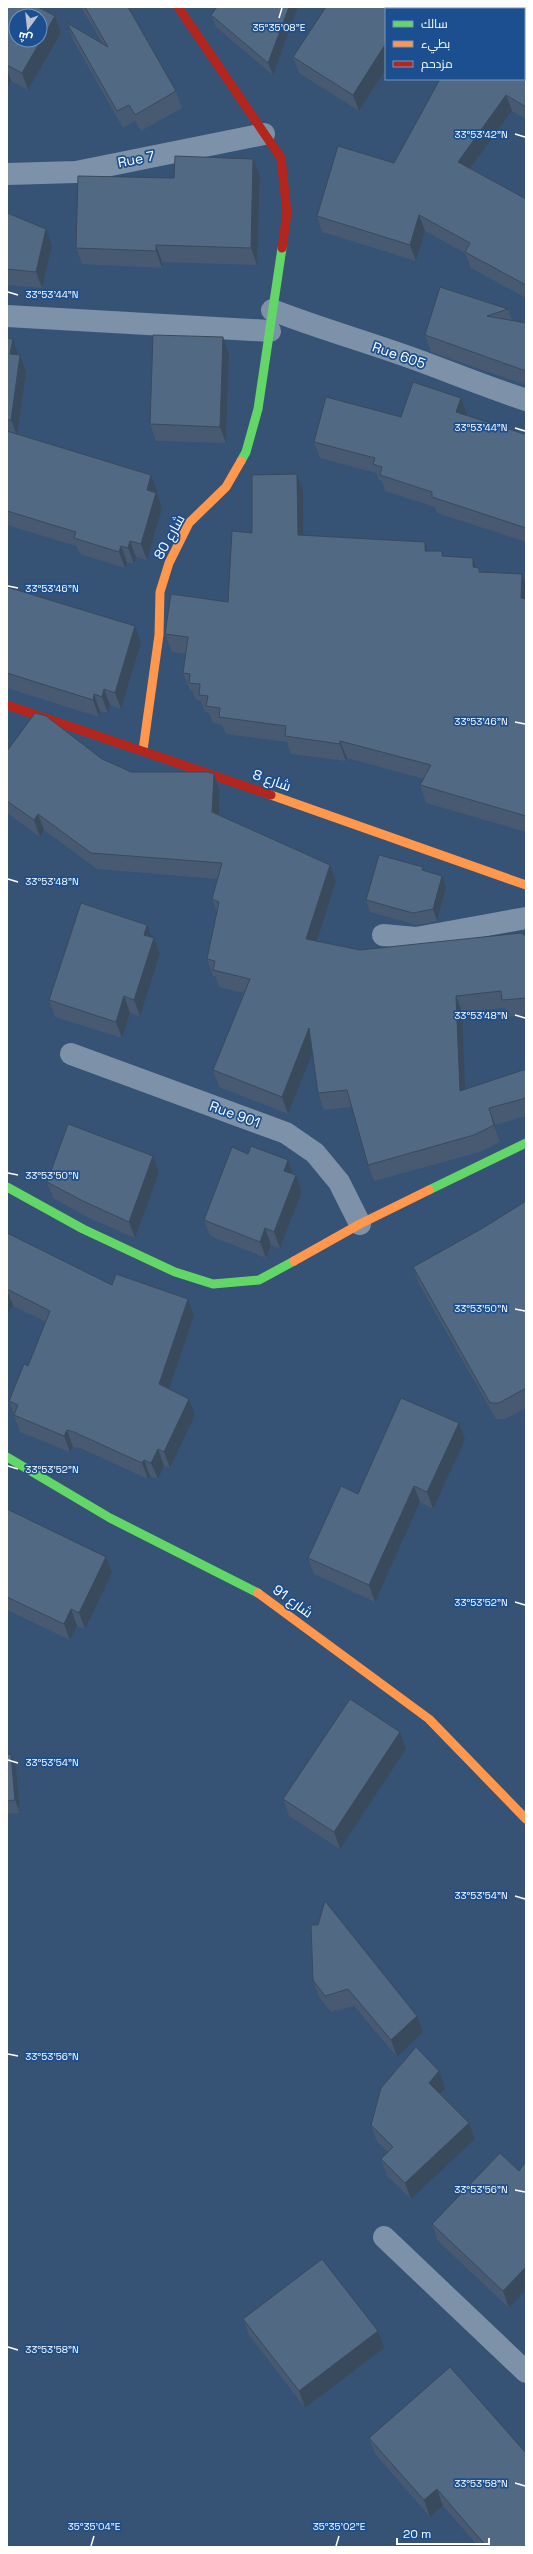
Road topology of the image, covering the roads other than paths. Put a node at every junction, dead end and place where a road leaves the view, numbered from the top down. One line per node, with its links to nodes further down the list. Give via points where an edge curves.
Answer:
1 (178, 7): 2 (street, شارع 80)
2 (264, 134): 3 (street, Rue 7, via 76,172); 5 (street, شارع 80, via 280,158 286,213)
3 (7, 174)
4 (7, 316): 5 (street, Rue 605)
5 (271, 320): 6 (street, Rue 605, via 318,328); 8 (street, شارع 80, via 258,409 246,452 226,487 189,523 169,563 160,592 158,635)
6 (526, 400)
7 (7, 705): 8 (street, شارع 8)
8 (144, 750): 9 (street, شارع 8)
9 (526, 885)
10 (526, 918): 11 (street, via 416,938)
11 (383, 935)
12 (71, 1054): 15 (street, Rue 901, via 286,1133 315,1153 339,1182)
13 (526, 1143): 15 (street)
14 (7, 1187): 15 (street, via 127,1250 175,1272 212,1284 259,1280)
15 (360, 1224)
16 (7, 1457): 17 (street, شارع 91, via 110,1518 258,1593 430,1719)
17 (526, 1819)
18 (384, 2237): 19 (street)
19 (526, 2372)

